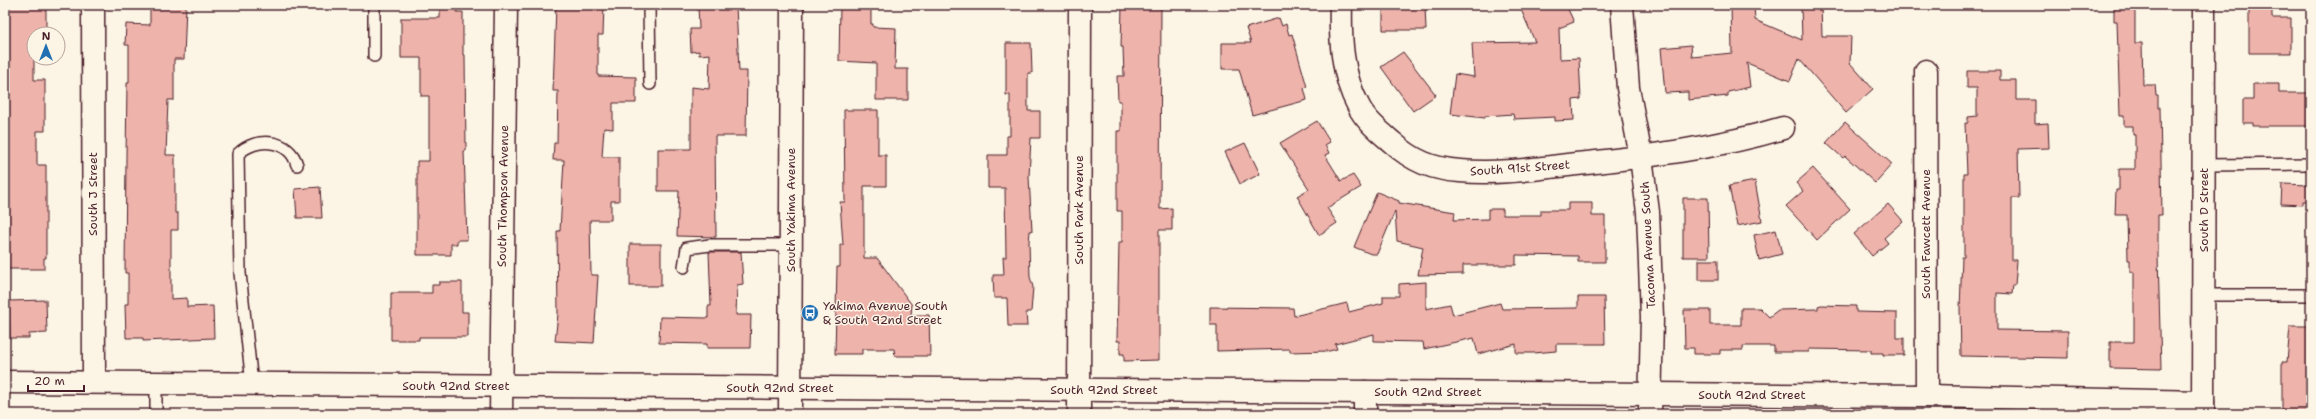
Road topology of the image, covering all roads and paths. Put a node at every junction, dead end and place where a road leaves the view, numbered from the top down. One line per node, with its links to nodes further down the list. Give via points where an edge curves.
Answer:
1 (93, 5): 23 (street, South J Street)
2 (374, 5): 10 (lane)
3 (506, 5): 26 (street, South Thompson Avenue)
4 (649, 5): 12 (lane)
5 (792, 5): 18 (street, South Yakima Avenue)
6 (1080, 5): 28 (street, South Park Avenue)
7 (1341, 5): 14 (street, South 91st Street, via 1342,53 1346,74 1358,106 1374,125 1409,157 1429,166 1460,171 1514,170)
8 (1622, 5): 14 (street, Tacoma Avenue South, via 1628,88)
9 (2204, 5): 17 (street, South D Street)
10 (374, 56)
11 (1926, 72): 30 (street, South Fawcett Avenue)
12 (650, 84)
13 (1783, 128): 14 (street, South 91st Street, via 1760,135)
14 (1641, 157): 31 (street, Tacoma Avenue South, via 1651,256)
15 (2311, 164): 17 (lane)
16 (298, 165): 25 (lane, via 294,154 278,143 246,146 238,154 242,311)
17 (2204, 165): 20 (street, South D Street)
18 (791, 245): 19 (lane, via 710,245 687,248); 27 (street, South Yakima Avenue)
19 (684, 267)
20 (2203, 295): 21 (lane); 32 (street, South D Street)
21 (2311, 295)
22 (5, 382): 23 (street, South 92nd Street)
23 (94, 382): 24 (street, South 92nd Street)
24 (156, 383): 25 (street, South 92nd Street); 33 (lane)
25 (252, 384): 26 (street, South 92nd Street)
26 (501, 386): 27 (street, South 92nd Street); 34 (street, South Thompson Avenue)
27 (790, 388): 28 (street, South 92nd Street); 35 (street, South Yakima Avenue)
28 (1079, 390): 29 (street, South 92nd Street); 36 (street, South Park Avenue)
29 (1365, 392): 31 (street, South 92nd Street); 37 (street)
30 (1927, 396): 31 (street, South 92nd Street); 32 (street, South 92nd Street)
31 (1651, 404)
32 (2203, 408)
33 (156, 414)
34 (501, 414)
35 (790, 414)
36 (1079, 414)
37 (1365, 414)

